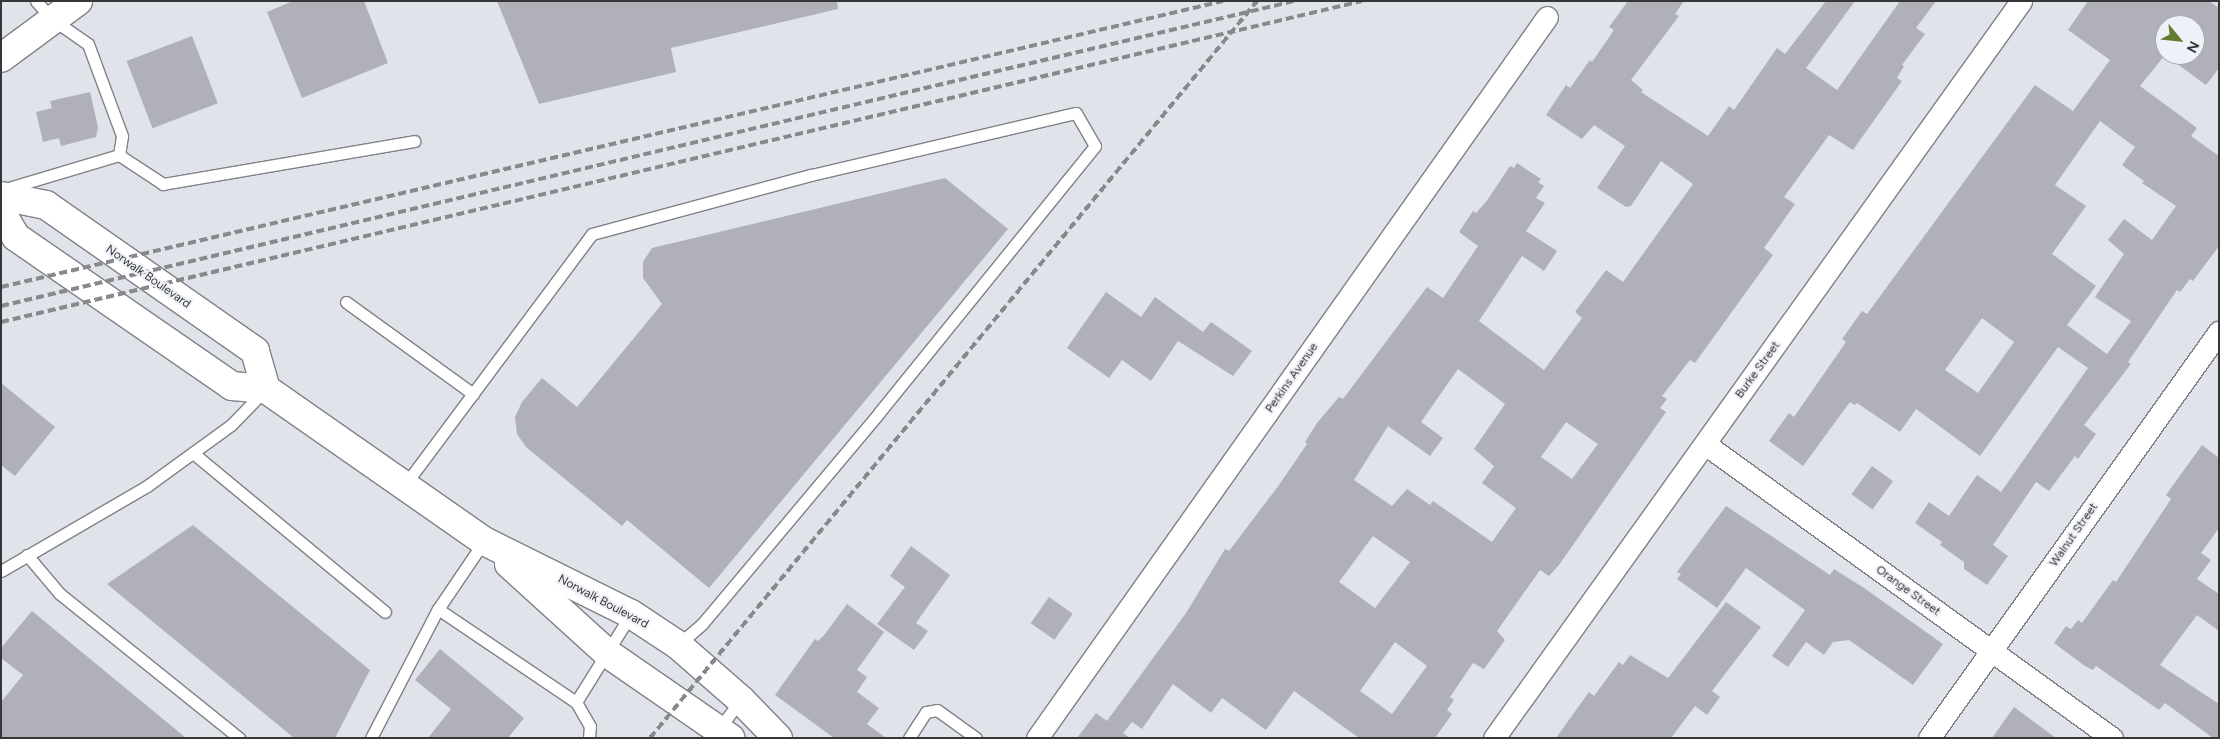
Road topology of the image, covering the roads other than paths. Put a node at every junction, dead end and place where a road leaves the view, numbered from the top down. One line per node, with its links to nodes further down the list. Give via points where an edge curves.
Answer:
1 (78, 1): 3 (main road)
2 (2021, 1): 15 (street, Burke Street)
3 (44, 10): 5 (main road); 7 (lane, via 88,44 122,136)
4 (1547, 18): 36 (street, Perkins Avenue)
5 (1, 58)
6 (414, 140): 7 (lane, via 163,184)
7 (120, 155): 8 (lane)
8 (1, 190)
9 (1, 196): 13 (main road, Norwalk Boulevard, via 46,206 255,351)
10 (1, 212): 13 (main road, via 16,237 232,386)
11 (346, 302): 14 (lane)
12 (2219, 332): 25 (street, Walnut Street)
13 (266, 389): 16 (lane, via 231,425); 17 (main road, Norwalk Boulevard)
14 (473, 394): 17 (lane); 24 (lane, via 592,234 811,175 1076,113 1095,146 879,413 702,624)
15 (1705, 444): 25 (street, Orange Street); 37 (street, Burke Street)
16 (193, 452): 19 (lane, via 147,486); 22 (lane)
17 (404, 486): 18 (main road, Norwalk Boulevard)
18 (484, 541): 21 (lane); 23 (main road, Norwalk Boulevard); 26 (main road, Norwalk Boulevard)
19 (27, 555): 20 (lane); 30 (lane, via 60,594)
20 (1, 571)
21 (438, 609): 28 (lane); 31 (lane)
22 (385, 612)
23 (631, 614): 24 (main road, Norwalk Boulevard); 26 (lane)
24 (678, 645): 27 (main road, Norwalk Boulevard)
25 (1992, 652): 38 (street, Walnut Street); 39 (street, Orange Street)
26 (607, 653): 28 (lane); 29 (main road, Norwalk Boulevard)
27 (741, 700): 29 (lane); 33 (main road, Norwalk Boulevard)
28 (576, 702): 32 (lane, via 590,726)
29 (720, 735)
30 (239, 738)
31 (371, 738)
32 (589, 738)
33 (778, 738)
34 (909, 738): 35 (lane, via 926,712 937,710)
35 (976, 738)
36 (1038, 738)
37 (1494, 738)
38 (1929, 738)
39 (2112, 738)

